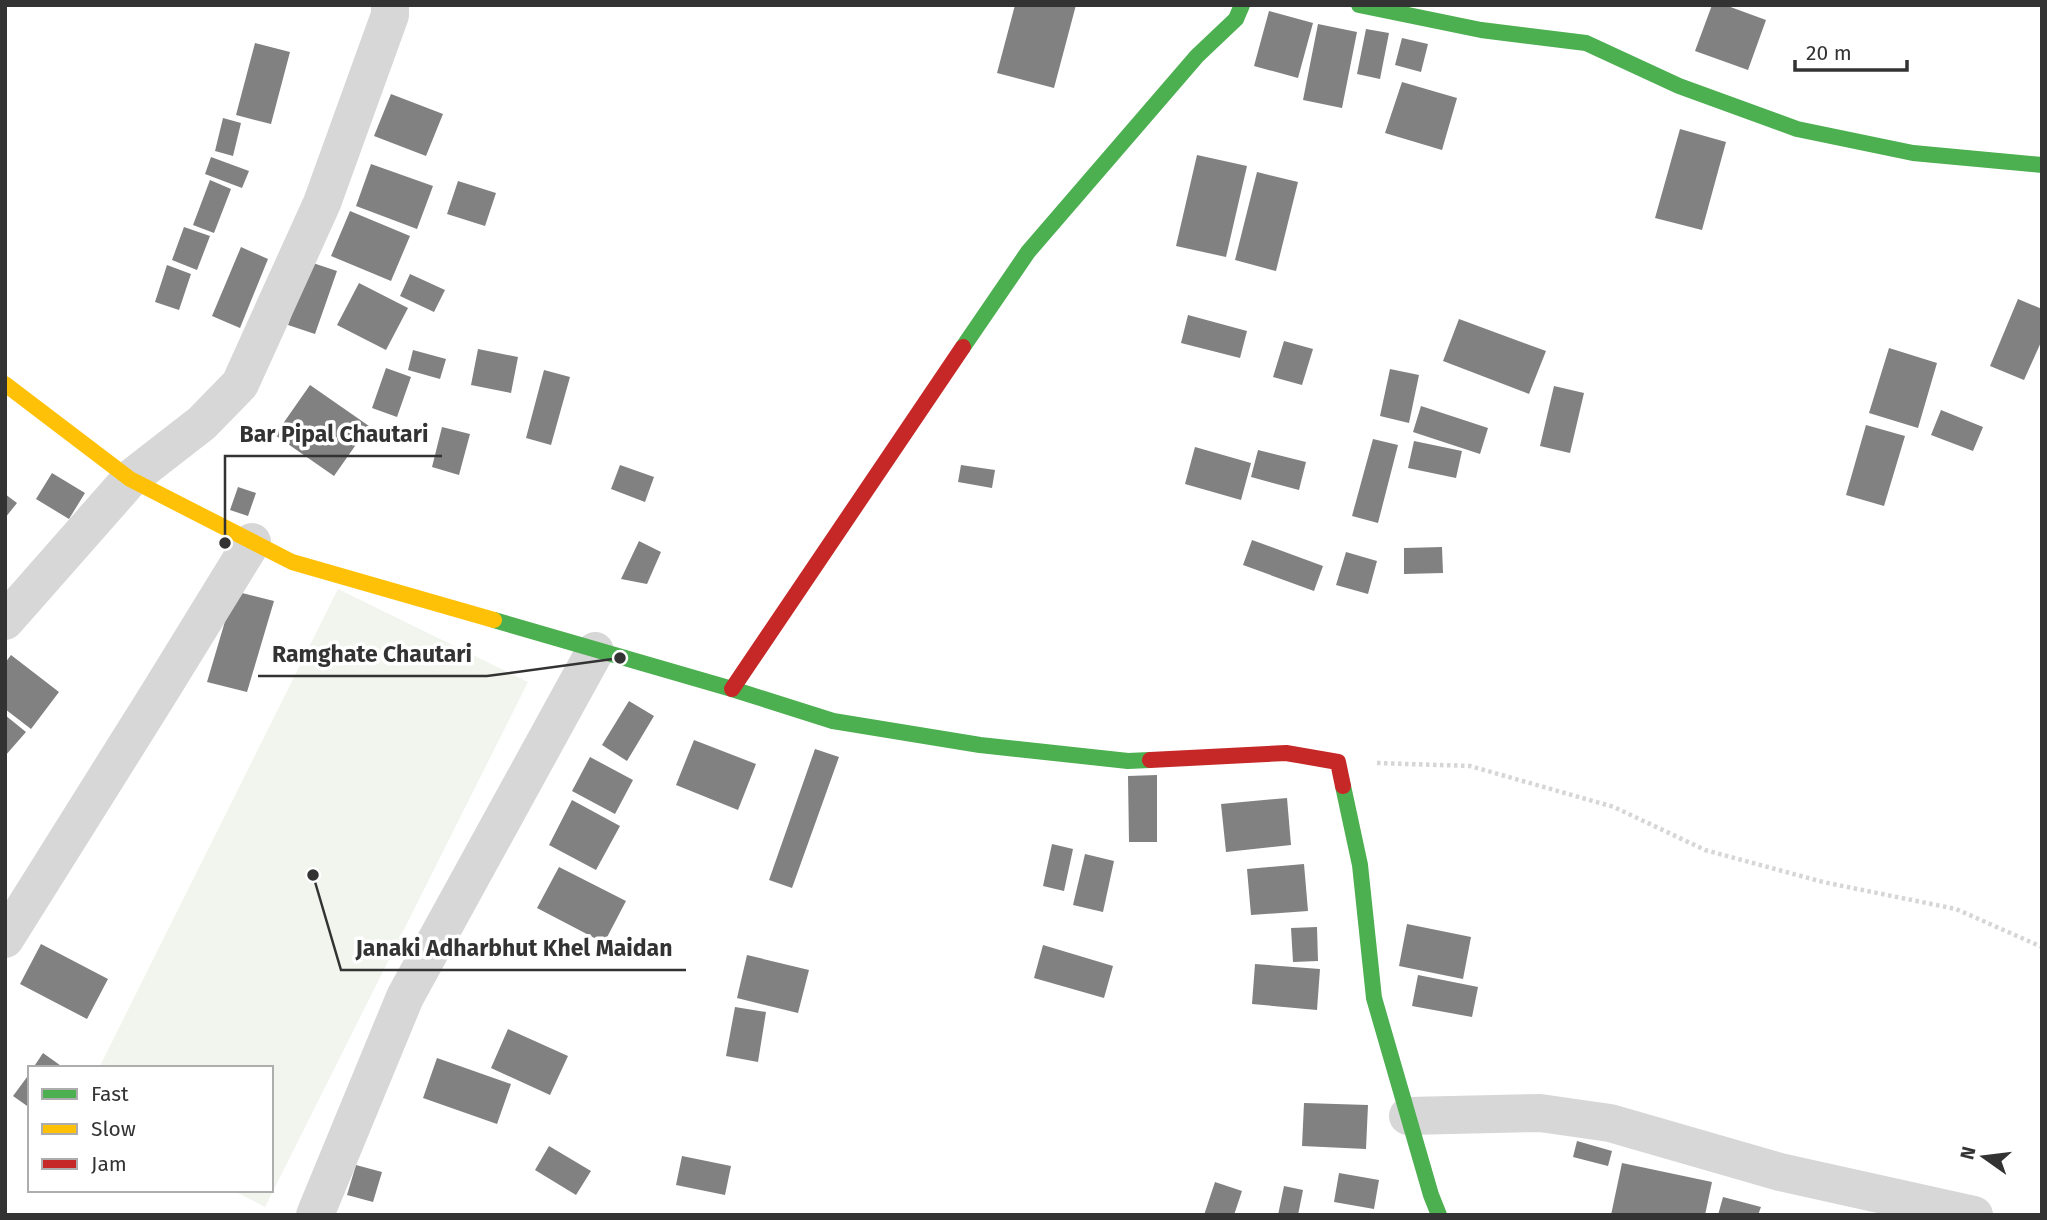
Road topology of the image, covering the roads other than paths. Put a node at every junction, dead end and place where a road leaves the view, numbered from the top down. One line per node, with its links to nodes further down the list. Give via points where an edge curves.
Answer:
1 (390, 5): 6 (street, via 322,203 240,384 202,423)
2 (1242, 5): 10 (street, via 1236,19 1197,56 1028,252)
3 (1359, 5): 4 (street, via 1480,30 1586,43 1679,86 1797,129 1913,153)
4 (2042, 165)
5 (5, 384): 6 (street)
6 (130, 479): 7 (street); 8 (street)
7 (252, 542): 9 (street, via 292,562); 11 (street)
8 (5, 621)
9 (595, 651): 10 (street); 13 (street, via 405,997)
10 (733, 690): 12 (street, via 833,721 980,745 1128,761 1286,753 1338,762 1360,865 1374,998)
11 (5, 939)
12 (1408, 1116): 14 (street); 15 (street, via 1540,1113 1611,1123 1780,1172)
13 (316, 1215)
14 (1439, 1215)
15 (1973, 1215)

